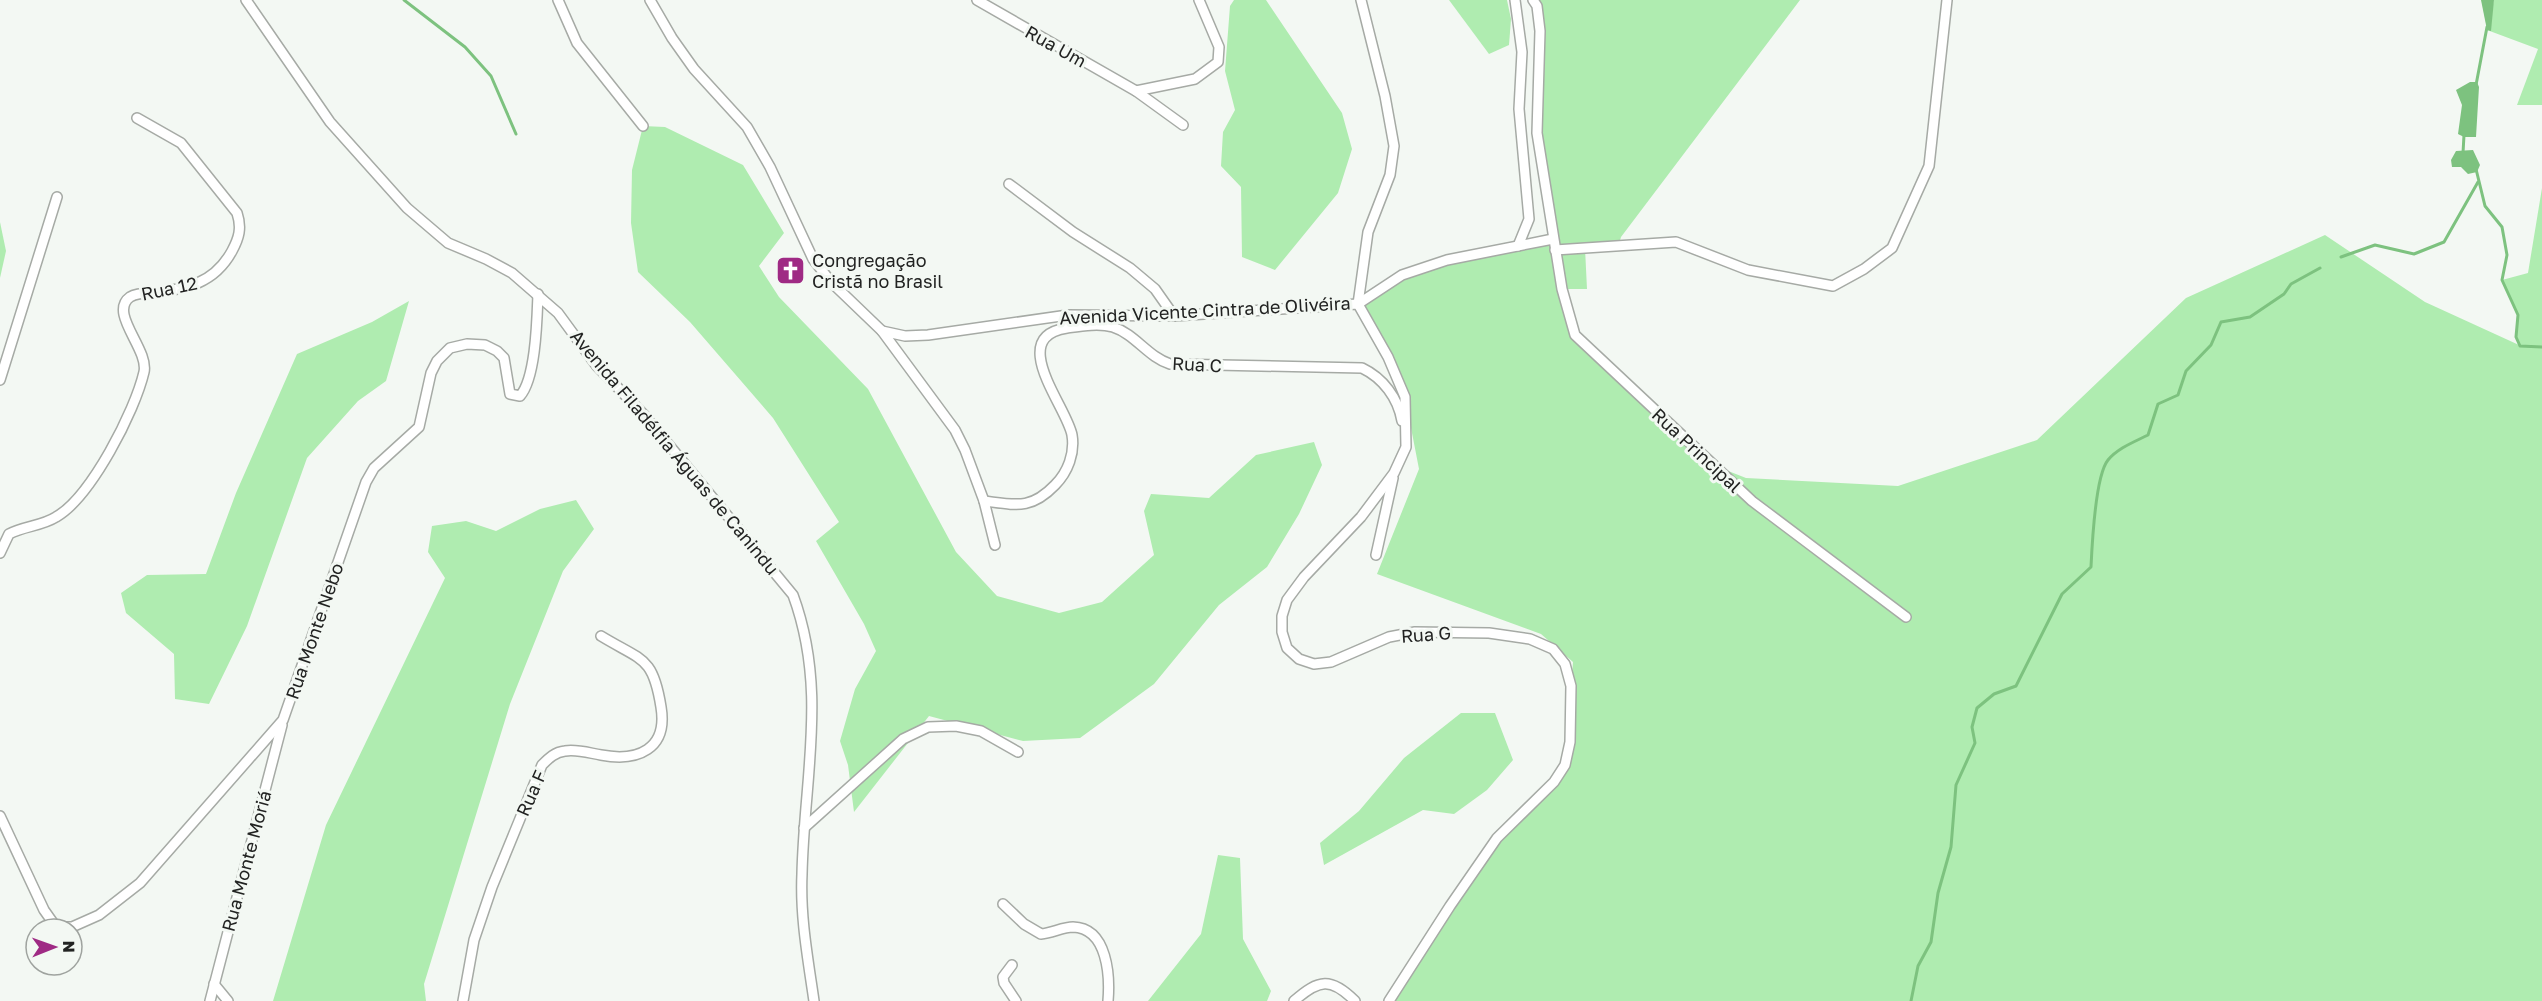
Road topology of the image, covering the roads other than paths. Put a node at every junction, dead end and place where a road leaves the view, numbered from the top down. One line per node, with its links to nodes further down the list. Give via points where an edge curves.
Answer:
1 (246, 0): 19 (street, Avenida Filadélfia Águas de Canindu, via 330,122 407,208 448,243 512,273)
2 (558, 0): 13 (street, via 577,43)
3 (650, 0): 22 (street, via 694,69 752,134 813,259)
4 (976, 0): 10 (street, Rua Um)
5 (1199, 0): 10 (street, via 1219,47 1218,62 1195,79)
6 (1361, 0): 20 (street, via 1394,146 1390,176 1368,232)
7 (1515, 0): 17 (street, via 1522,52 1519,108 1529,219)
8 (1533, 0): 16 (street, Rua Principal, via 1540,31 1537,133)
9 (1947, 0): 18 (street, via 1929,166 1892,248 1864,269 1833,286 1748,270 1676,242)
10 (1136, 91): 12 (street, Rua Um)
11 (137, 118): 28 (street, Rua 12, via 171,135 188,150 237,213 239,239 229,257 208,279 194,287 129,298 123,306 124,319 144,355 145,369 100,470 72,505 55,518 9,534)
12 (1183, 125)
13 (643, 126)
14 (1009, 184): 21 (street, via 1072,232 1130,268 1155,289)
15 (57, 197): 23 (street)
16 (1553, 239): 17 (street, Avenida Vicente Cintra de Olivéira); 18 (street, Rua Principal)
17 (1518, 246): 20 (street, Avenida Vicente Cintra de Olivéira, via 1447,260 1402,275)
18 (1555, 250): 30 (street, Rua Principal, via 1575,335 1752,501)
19 (538, 294): 32 (street, Rua Monte Nebo, via 537,332 520,396 510,394 504,358 484,345 450,348 436,361 419,427 374,468 366,482); 35 (street, Avenida Filadélfia Águas de Canindu, via 793,595 805,628 810,660 812,722)
20 (1358, 304): 21 (street, Avenida Vicente Cintra de Olivéira); 24 (street, Rua G, via 1405,397)
21 (1174, 316): 22 (street, Avenida Vicente Cintra de Olivéira, via 1068,315 928,335)
22 (882, 331): 26 (street, via 955,430)
23 (0, 380)
24 (1406, 447): 25 (street, Rua G); 26 (street, Rua C, via 1400,412 1389,388 1374,373 1362,368 1170,364 1156,360 1113,327 1091,325 1062,329 1046,338 1041,346 1045,377 1068,419 1073,437 1071,459 1062,478 1036,502 1010,505)
25 (1394, 473): 29 (street); 47 (street, Rua G, via 1361,518 1287,600 1282,616 1287,648 1299,659 1314,664 1331,662 1389,637 1415,632 1489,633 1530,639 1553,649 1565,664 1571,686 1570,742 1565,765 1554,782 1497,838)
26 (984, 501): 27 (street)
27 (995, 545)
28 (0, 553)
29 (1376, 555)
30 (1906, 617)
31 (601, 636): 41 (street, Rua F, via 654,672 663,719 661,735 652,747 637,754 603,756 566,750 542,765 474,940)
32 (283, 720): 34 (street, Rua Monte Nebo, via 154,870 99,915 72,927 62,928 51,922); 38 (street, Rua Monte Moriá)
33 (1018, 752): 35 (street, via 981,732 956,726 928,727 903,739)
34 (0, 816)
35 (804, 828): 42 (street, Avenida Filadélfia Águas de Canindu, via 802,918)
36 (1003, 904): 44 (street, via 1041,934 1076,927 1086,931 1103,950)
37 (1012, 966): 43 (street, via 1003,976)
38 (214, 984): 39 (street, Rua Monte Moriá); 40 (street)
39 (210, 1001)
40 (228, 1001)
41 (463, 1001)
42 (814, 1001)
43 (1016, 1001)
44 (1108, 1001)
45 (1294, 1001): 46 (street, via 1309,988 1323,983 1338,986)
46 (1355, 1001)
47 (1389, 1001)

